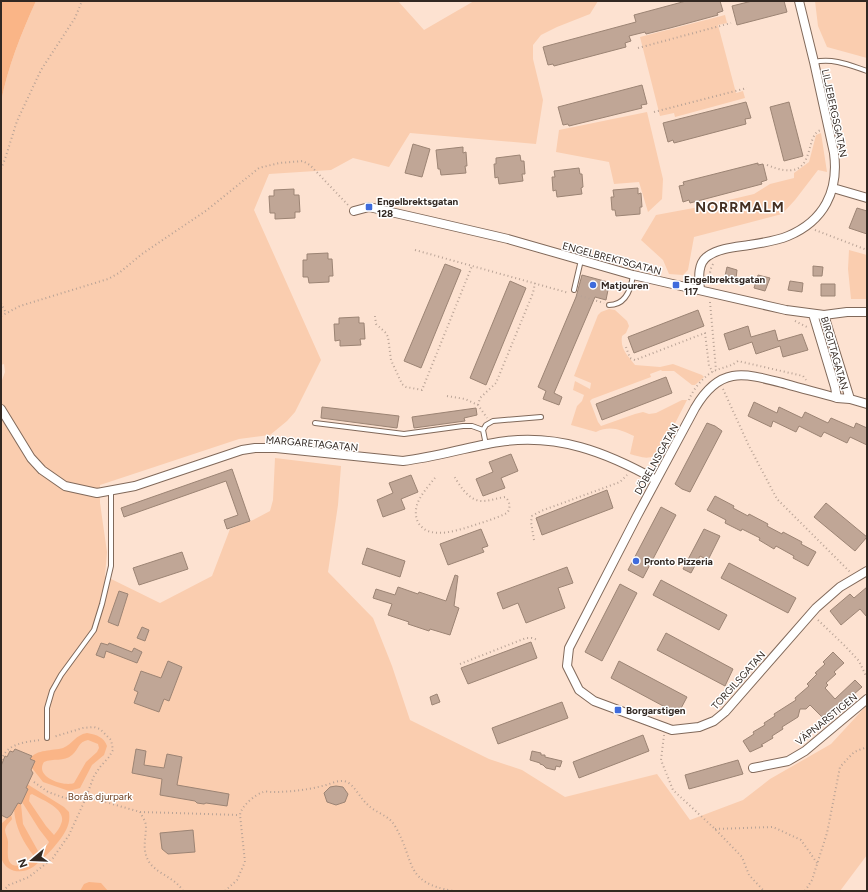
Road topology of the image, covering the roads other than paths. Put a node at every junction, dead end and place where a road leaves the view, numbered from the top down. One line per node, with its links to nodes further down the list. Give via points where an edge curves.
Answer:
1 (799, 1): 2 (street, LILJEBERGSGATAN)
2 (814, 62): 3 (lane, via 839,61); 4 (street, LILJEBERGSGATAN, via 836,164)
3 (867, 71)
4 (833, 188): 5 (street); 10 (street, LILJEBERGSGATAN, via 822,211 811,223 799,230 774,240 720,251 708,256 699,274)
5 (867, 198)
6 (354, 211): 7 (street, ENGELBREKTSGATAN, via 369,207 508,239)
7 (581, 260): 8 (street, ENGELBREKTSGATAN); 9 (lane)
8 (634, 275): 10 (street, ENGELBREKTSGATAN); 11 (lane, via 630,290 624,299 620,303)
9 (574, 290)
10 (700, 290): 13 (street, ENGELBREKTSGATAN)
11 (609, 305)
12 (867, 312): 14 (street, ENGELBREKTSGATAN)
13 (813, 314): 14 (street, ENGELBREKTSGATAN); 15 (street, BIRGITTAGATAN)
14 (824, 314): 16 (street, BIRGITTAGATAN)
15 (837, 398): 16 (street, DÖBELNSGATAN); 23 (street, DÖBELNSGATAN, via 758,376 733,376 719,381 703,395)
16 (850, 399): 17 (street, DÖBELNSGATAN)
17 (867, 404)
18 (1, 409): 24 (street, MARGARETAGATAN, via 30,458 53,480 65,486 98,493)
19 (541, 417): 21 (lane, via 493,420)
20 (315, 423): 21 (lane, via 404,434 463,426)
21 (483, 430): 22 (lane)
22 (486, 445): 23 (street, MARGARETAGATAN, via 526,440 570,444 601,453); 24 (street, MARGARETAGATAN, via 404,461 255,448 242,450 135,486)
23 (656, 480): 26 (street, DÖBELNSGATAN, via 569,648 567,666)
24 (111, 491): 28 (lane, via 111,566 102,604 94,630 52,691 47,708)
25 (867, 571): 26 (street, TORGILSGATAN, via 840,587 811,614 714,722 699,727 672,730 594,701)
26 (579, 690)
27 (867, 699): 29 (street, VÄPNARSTIGEN, via 805,752 788,761)
28 (47, 738)
29 (753, 768)

